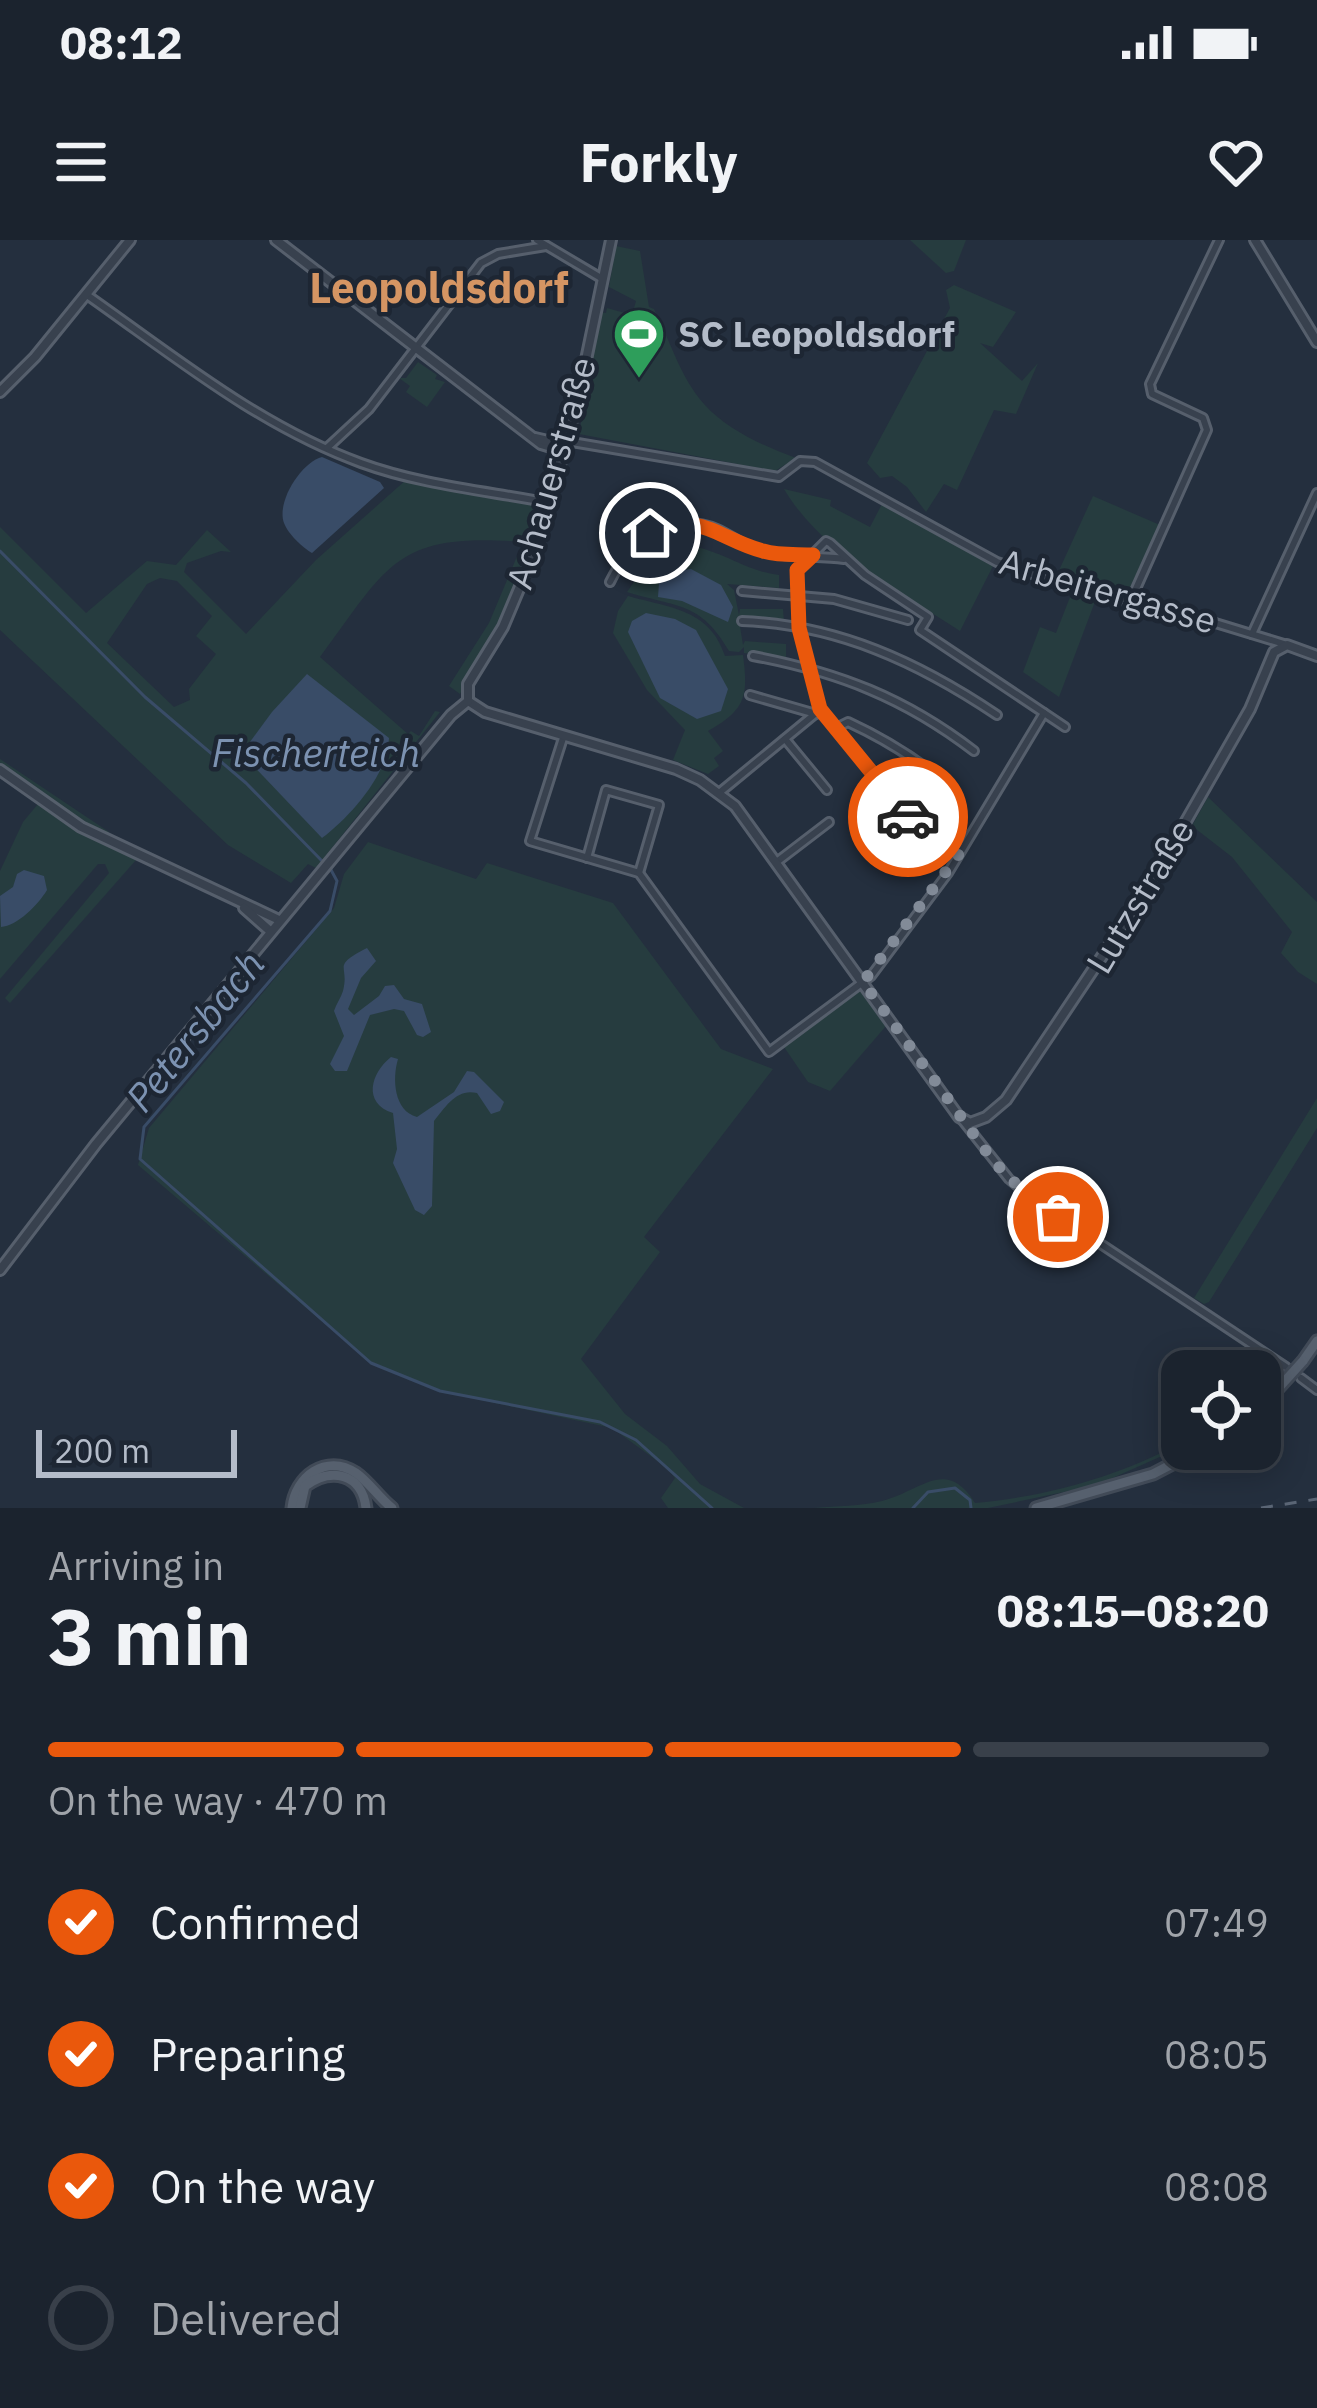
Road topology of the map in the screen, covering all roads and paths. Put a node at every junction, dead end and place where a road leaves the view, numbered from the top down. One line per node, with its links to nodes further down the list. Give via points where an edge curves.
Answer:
1 (130, 240): 12 (street)
2 (276, 240): 14 (street)
3 (537, 240): 9 (street)
4 (610, 240): 11 (street, Achauerstraße)
5 (1219, 240): 25 (street, via 1150,385 1152,394 1203,418 1208,430)
6 (1252, 240): 13 (street)
7 (505, 241): 10 (street)
8 (526, 244): 9 (street); 10 (street)
9 (546, 246): 11 (street)
10 (514, 252): 14 (street, via 481,263)
11 (601, 278): 16 (street, Achauerstraße)
12 (87, 295): 15 (street); 17 (street, via 274,424)
13 (1317, 342)
14 (416, 346): 16 (street, via 534,438); 17 (street, via 369,409)
15 (0, 392)
16 (565, 446): 19 (street, Achauerstraße); 25 (street, Arbeitergasse, via 779,477 800,461 814,462 997,562)
17 (327, 448): 19 (street, via 388,472)
18 (1317, 494): 29 (street)
19 (550, 503): 35 (street, Achauerstraße, via 515,603 468,684)
20 (813, 555): 21 (street); 21 (street, via 826,541); 22 (street, via 760,551 709,526 677,524 640,539); 24 (street, via 797,570)
21 (848, 560): 37 (street, via 928,617 920,630)
22 (610, 582)
23 (742, 591): 24 (street)
24 (796, 592): 26 (street); 28 (street)
25 (1130, 602): 29 (street, Arbeitergasse)
26 (908, 620)
27 (742, 621): 28 (street)
28 (799, 628): 33 (street); 38 (street, via 884,650)
29 (1252, 634): 30 (street, Arbeitergasse)
30 (1287, 645): 32 (street, Arbeitergasse); 57 (street, Lutzstraße, via 1274,652 1199,799 1070,1009 998,1109)
31 (753, 656): 33 (street)
32 (1317, 656)
33 (809, 666): 36 (street); 43 (street, via 902,704)
34 (750, 695): 36 (street)
35 (468, 701): 41 (street); 54 (street, Achauerstraße)
36 (818, 711): 39 (street); 42 (street)
37 (1043, 713): 40 (street); 49 (street)
38 (997, 715)
39 (836, 728): 45 (street, via 848,722 871,732); 49 (street, via 921,831)
40 (1065, 728)
41 (564, 735): 47 (street, via 676,769); 50 (street, via 530,842)
42 (785, 740): 46 (street); 47 (street)
43 (974, 752)
44 (0, 770): 53 (street, via 81,827)
45 (952, 788)
46 (827, 790)
47 (719, 793): 51 (street)
48 (829, 822): 51 (street)
49 (959, 854): 56 (street)
50 (587, 858): 52 (street); 52 (street, via 606,790 659,805)
51 (778, 861): 56 (street)
52 (639, 873): 56 (street, via 770,1052)
53 (237, 902): 54 (street); 55 (street)
54 (279, 920): 55 (street)
55 (270, 931): 58 (street)
56 (863, 982): 57 (street)
57 (964, 1121): 60 (street, via 1033,1199)
58 (0, 1270)
59 (1317, 1342): 62 (main road, bridge)
60 (1286, 1367)
61 (1301, 1378): 63 (street)
62 (1281, 1385)
63 (1317, 1390)
64 (1161, 1470): 68 (main road)
65 (296, 1508): 66 (main road, via 305,1486 339,1474 362,1490); 67 (main road, via 299,1483 329,1466 356,1473)
66 (366, 1508)
67 (392, 1508)
68 (1036, 1508)

